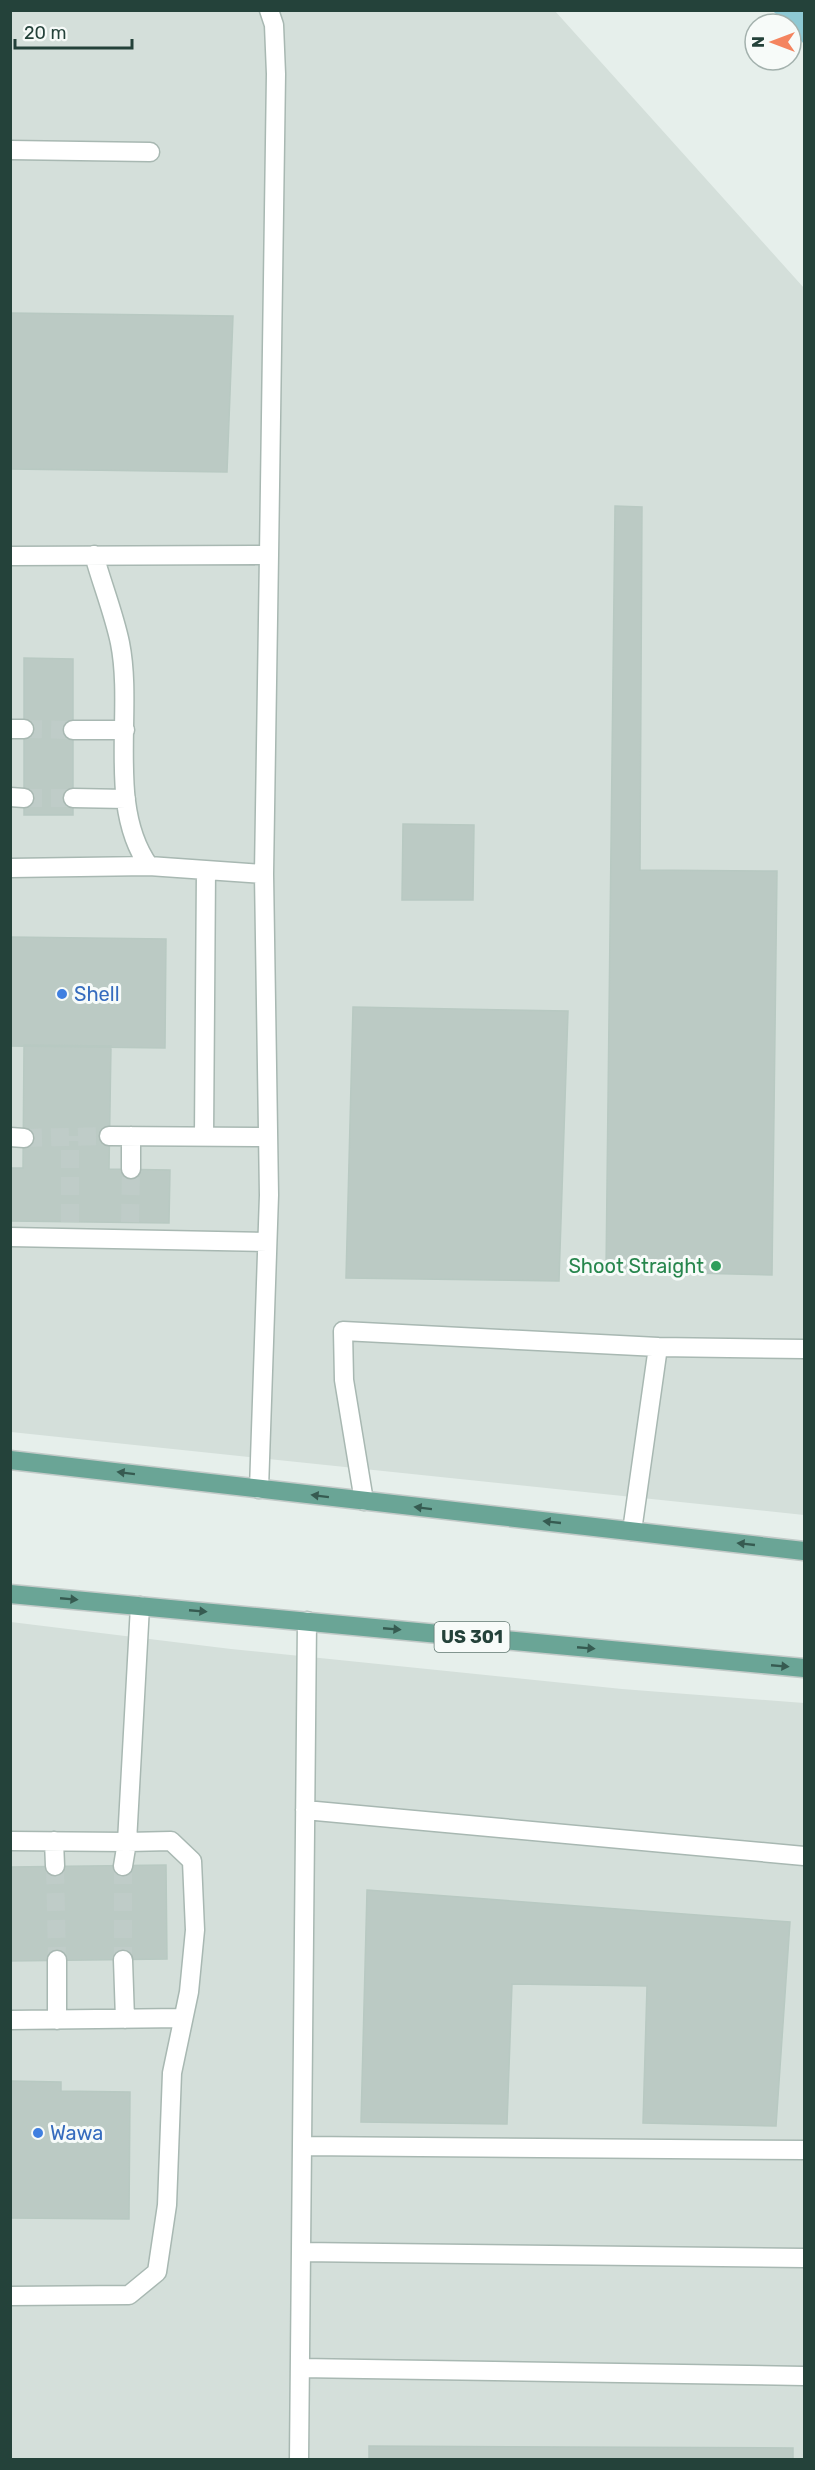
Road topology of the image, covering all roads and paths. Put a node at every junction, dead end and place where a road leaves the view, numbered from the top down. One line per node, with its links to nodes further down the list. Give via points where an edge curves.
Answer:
1 (268, 10): 5 (lane, via 274,25 276,74)
2 (10, 150): 3 (lane)
3 (150, 152)
4 (94, 555): 5 (lane); 6 (lane); 8 (lane, via 120,643)
5 (269, 555): 14 (lane)
6 (10, 556)
7 (73, 730): 8 (lane)
8 (126, 730): 10 (lane)
9 (73, 798): 10 (lane)
10 (126, 799): 11 (lane, via 139,852)
11 (149, 866): 12 (lane); 13 (lane)
12 (10, 868)
13 (206, 870): 14 (lane); 17 (lane)
14 (264, 874): 18 (lane)
15 (109, 1136): 16 (lane)
16 (131, 1136): 17 (lane); 19 (lane)
17 (204, 1137): 18 (lane)
18 (268, 1137): 21 (lane)
19 (131, 1169)
20 (10, 1237): 21 (lane, via 69,1230 130,1231)
21 (267, 1242): 25 (lane)
22 (658, 1347): 23 (lane); 26 (lane, via 343,1331 344,1380); 27 (lane)
23 (804, 1348)
24 (10, 1460): 25 (main road, one-way to 24)
25 (259, 1489): 26 (main road, one-way to 25)
26 (364, 1501): 27 (main road, one-way to 26)
27 (632, 1531): 28 (main road, one-way to 27)
28 (804, 1551)
29 (10, 1594): 30 (main road, US 301, one-way to 30)
30 (140, 1606): 31 (main road, US 301, one-way to 31); 36 (lane)
31 (307, 1621): 32 (main road, US 301, one-way to 32); 33 (lane)
32 (804, 1668)
33 (305, 1810): 37 (lane); 46 (lane)
34 (10, 1841): 35 (lane)
35 (54, 1841): 36 (lane); 38 (lane)
36 (128, 1842): 39 (lane); 42 (lane, via 171,1841 192,1861 195,1930)
37 (804, 1856)
38 (55, 1866)
39 (123, 1866)
40 (57, 1960): 45 (lane)
41 (123, 1960): 43 (lane)
42 (183, 2018): 43 (lane); 50 (lane, via 172,2073 167,2205 157,2272 129,2295)
43 (125, 2019): 45 (lane)
44 (10, 2020): 45 (lane)
45 (57, 2020)
46 (302, 2146): 47 (lane); 48 (lane)
47 (804, 2150)
48 (302, 2252): 49 (lane); 51 (lane)
49 (804, 2258)
50 (10, 2296)
51 (300, 2368): 52 (lane); 53 (lane)
52 (804, 2376)
53 (299, 2460)

